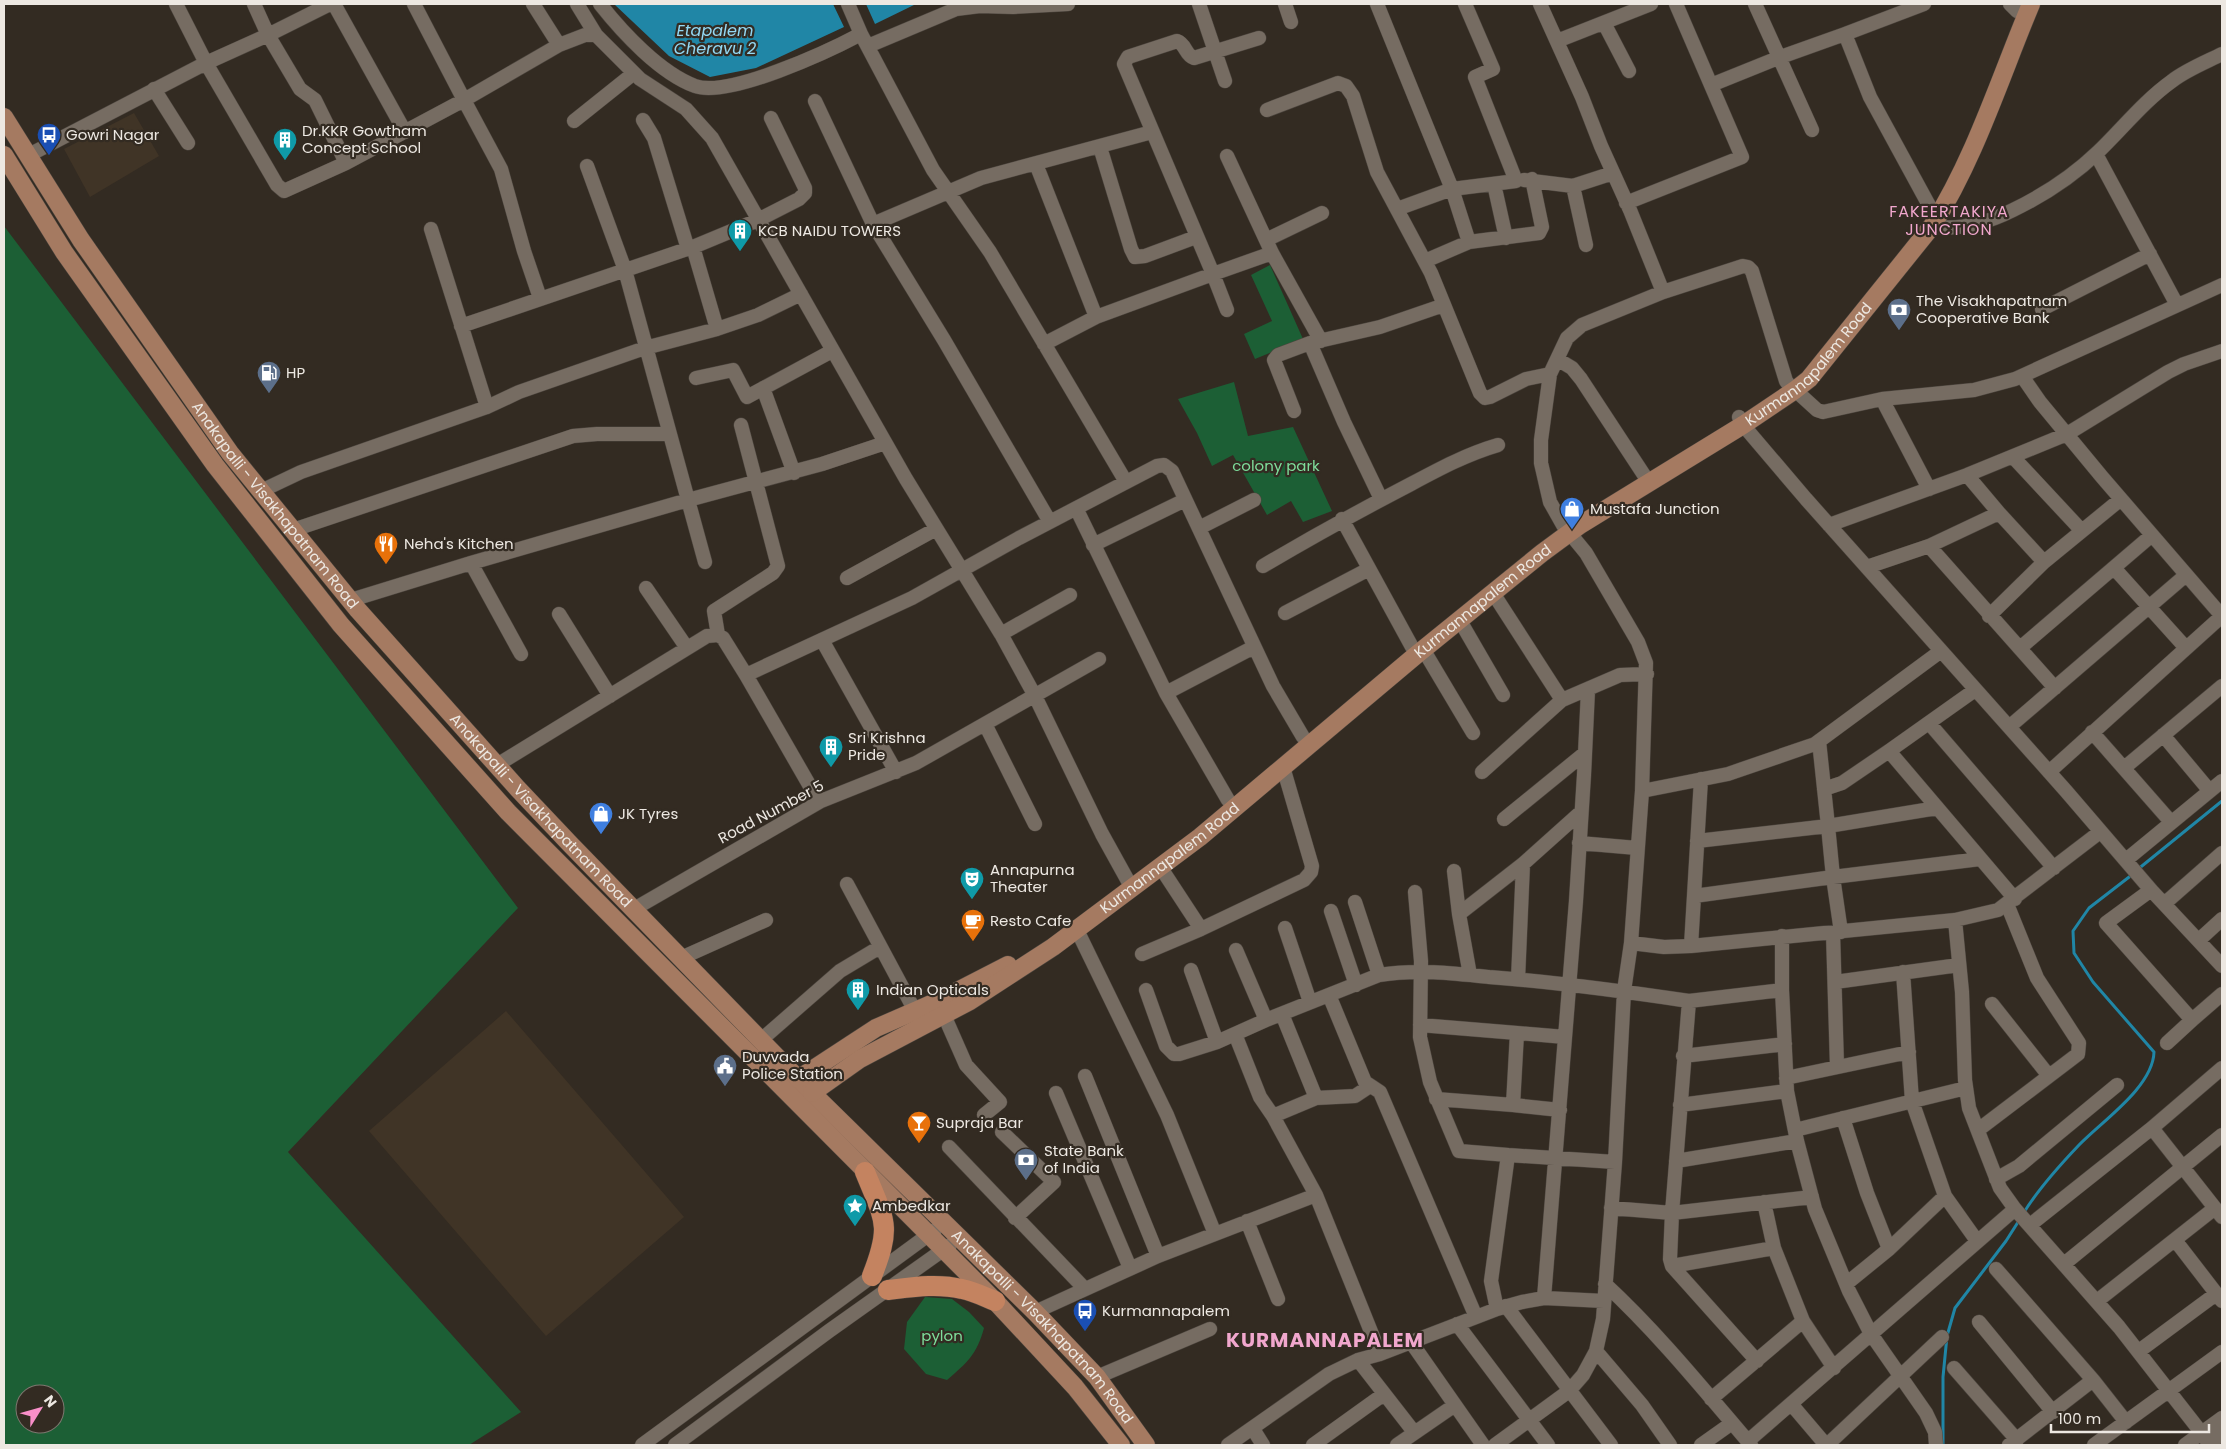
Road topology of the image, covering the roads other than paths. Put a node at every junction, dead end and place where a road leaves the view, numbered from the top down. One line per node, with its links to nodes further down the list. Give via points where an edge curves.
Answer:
1 (176, 4): 33 (street)
2 (254, 4): 24 (street)
3 (330, 4): 24 (street)
4 (334, 4): 47 (street)
5 (414, 4): 39 (street)
6 (533, 4): 29 (street)
7 (577, 4): 25 (street)
8 (600, 4): 27 (street, via 640,49 680,79 697,87 747,81)
9 (848, 4): 27 (street)
10 (1068, 4): 27 (street, via 956,9)
11 (1199, 4): 30 (street)
12 (1284, 4): 21 (street)
13 (1377, 4): 63 (street)
14 (1465, 4): 60 (street, via 1493,69 1475,77)
15 (1540, 4): 28 (street)
16 (1651, 4): 22 (street)
17 (1676, 4): 37 (street)
18 (1755, 4): 32 (street)
19 (1924, 4): 23 (street)
20 (2019, 6): 68 (main road, Kurmannapalem Road, via 1962,171)
21 (1291, 22)
22 (1604, 22): 28 (street); 34 (street)
23 (1845, 34): 32 (street); 68 (street, via 1870,97)
24 (268, 35): 33 (street); 55 (street, via 300,88 316,100)
25 (596, 35): 29 (street, via 585,34); 35 (street)
26 (1260, 38): 30 (street)
27 (864, 40): 64 (street)
28 (1557, 41): 58 (street)
29 (560, 45): 39 (street)
30 (1215, 52): 36 (street); 48 (street, via 1194,58 1177,41 1125,60 1124,68)
31 (2222, 54): 51 (street, via 2174,79)
32 (1778, 58): 37 (street); 46 (street)
33 (206, 63): 38 (street); 55 (street, via 280,190 289,190)
34 (1629, 71)
35 (634, 73): 45 (street); 69 (street, via 686,108 698,120 712,138)
36 (1225, 81)
37 (1711, 84): 65 (street, via 1742,157)
38 (154, 89): 49 (street); 53 (street)
39 (464, 100): 47 (street); 85 (street, via 501,168)
40 (815, 101): 70 (street)
41 (1267, 110): 66 (street, via 1338,83 1346,86 1353,96 1372,160)
42 (4, 117): 53 (main road, Anakapalli - Visakhapatnam Road)
43 (771, 118): 69 (street, via 805,193)
44 (643, 120): 77 (street, via 653,133)
45 (574, 121)
46 (1812, 130)
47 (405, 132): 55 (street)
48 (1152, 132): 50 (street); 72 (street)
49 (188, 144)
50 (1100, 147): 56 (street); 72 (street, via 1135,257)
51 (2096, 154): 68 (street, via 2059,184 1991,220 1960,228); 78 (street)
52 (4, 155): 216 (main road, Anakapalli - Visakhapatnam Road, via 64,252 215,465 341,625)
53 (27, 156): 120 (main road, Anakapalli - Visakhapatnam Road, via 81,240 194,402)
54 (1227, 156): 76 (street)
55 (346, 163)
56 (1036, 164): 64 (street, via 981,178); 90 (street)
57 (587, 166): 80 (street)
58 (1613, 173): 62 (street); 65 (street)
59 (1532, 180): 60 (street); 62 (street); 73 (street, via 1541,231)
60 (1516, 181): 61 (street)
61 (1494, 184): 63 (street); 73 (street)
62 (1573, 186): 75 (street)
63 (1452, 189): 66 (street); 74 (street)
64 (947, 193): 70 (street); 94 (street, via 990,252)
65 (1626, 203): 83 (street)
66 (1397, 209): 79 (street)
67 (1322, 213): 76 (street)
68 (1932, 218): 103 (main road, Kurmannapalem Road, via 1808,378)
69 (758, 220): 77 (street); 84 (street)
70 (873, 224): 129 (street)
71 (431, 229): 91 (street)
72 (1196, 237): 81 (street)
73 (1506, 238): 74 (street)
74 (1469, 242): 79 (street)
75 (1586, 245)
76 (1269, 247): 81 (street); 93 (street)
77 (691, 248): 80 (street); 92 (street)
78 (2150, 254): 87 (street); 88 (street)
79 (1425, 261): 86 (street)
80 (625, 270): 85 (street); 95 (street)
81 (1213, 274): 89 (street); 90 (street)
82 (2222, 285): 87 (street)
83 (1663, 292): 98 (street, via 1582,325 1567,338); 103 (street, via 1748,267 1752,271 1786,381)
84 (801, 294): 92 (street); 96 (street)
85 (540, 298): 91 (street)
86 (1444, 305): 93 (street, via 1380,327); 99 (street, via 1482,396 1490,397 1531,377)
87 (2177, 305): 100 (street)
88 (2042, 309)
89 (1227, 310)
90 (1096, 317): 94 (street)
91 (461, 326): 105 (street)
92 (717, 329): 95 (street)
93 (1316, 342): 106 (street, via 1278,355 1274,360); 121 (street, via 1344,422)
94 (1044, 344): 118 (street)
95 (645, 348): 105 (street, via 519,392); 109 (street)
96 (832, 350): 102 (street); 111 (street)
97 (2222, 352): 110 (street, via 2168,372)
98 (1557, 359): 99 (street); 115 (street, via 1572,368 1581,379)
99 (1550, 374): 133 (street, via 1541,463 1550,502)
100 (2022, 376): 104 (street, via 1974,390); 110 (street)
101 (696, 378): 102 (street, via 733,370 747,397)
102 (763, 388): 114 (street)
103 (1792, 388): 104 (street, via 1823,412); 107 (main road, Kurmannapalem Road)
104 (1882, 398): 119 (street)
105 (487, 407): 120 (street, via 341,457)
106 (1294, 411)
107 (1741, 421): 115 (main road); 130 (street); 133 (main road, Kurmannapalem Road)
108 (741, 425): 117 (street)
109 (669, 434): 123 (street); 134 (street, via 573,436)
110 (2067, 434): 113 (street); 122 (street)
111 (886, 443): 114 (street); 132 (street)
112 (1498, 445): 121 (street, via 1459,459)
113 (2013, 457): 116 (street); 135 (street)
114 (794, 473): 117 (street)
115 (1644, 475): 133 (main road)
116 (1967, 475): 119 (street); 127 (street)
117 (758, 482): 123 (street); 159 (street, via 778,566 714,611)
118 (1126, 482): 124 (street, via 1164,465 1172,471); 126 (street)
119 (1929, 489): 130 (street)
120 (261, 491): 134 (main road, Anakapalli - Visakhapatnam Road)
121 (1381, 499): 128 (street)
122 (2121, 499): 135 (street); 136 (street)
123 (688, 500): 139 (street); 140 (street)
124 (1185, 500): 131 (street); 137 (street)
125 (1254, 500): 131 (street)
126 (1076, 510): 129 (street); 137 (street)
127 (1999, 513): 138 (street); 141 (street)
128 (1342, 519): 142 (street); 145 (street)
129 (1050, 522): 146 (street)
130 (1829, 525): 143 (street)
131 (1198, 528): 161 (street)
132 (936, 529): 146 (street); 148 (street)
133 (1566, 529): 150 (main road, Kurmannapalem Road); 163 (main road, via 1526,552); 169 (street, via 1586,554 1638,642)
134 (293, 530): 152 (main road, Anakapalli - Visakhapatnam Road)
135 (2082, 531): 141 (street)
136 (2152, 535): 144 (street); 147 (street)
137 (1093, 545): 175 (street)
138 (1929, 546): 143 (street); 156 (street)
139 (471, 562): 152 (street); 167 (street)
140 (705, 562)
141 (2044, 562): 156 (street)
142 (1264, 566)
143 (1867, 567): 166 (street)
144 (2114, 568): 153 (street); 164 (street)
145 (1368, 569): 154 (street); 163 (street)
146 (962, 570): 158 (street); 160 (street, via 888,610)
147 (2186, 574): 153 (street); 165 (street, via 2222,616)
148 (847, 578)
149 (646, 588): 162 (street)
150 (1493, 592): 157 (main road, Kurmannapalem Road); 179 (street)
151 (1070, 595): 158 (street)
152 (350, 600): 190 (main road, Anakapalli - Visakhapatnam Road)
153 (2149, 606): 165 (street); 171 (street)
154 (1285, 613)
155 (559, 614): 177 (street)
156 (1989, 616): 164 (street)
157 (1460, 619): 163 (main road, Kurmannapalem Road); 176 (street)
158 (1001, 634): 178 (street)
159 (718, 635): 162 (street, via 707,636); 170 (street)
160 (822, 640): 170 (street); 193 (street)
161 (1254, 647): 175 (street); 186 (street)
162 (687, 648): 177 (street)
163 (1418, 648): 184 (street); 186 (main road); 191 (main road, Kurmannapalem Road)
164 (2020, 648): 171 (street)
165 (2186, 648): 183 (street)
166 (1941, 651): 174 (street); 187 (street)
167 (521, 654)
168 (1099, 659): 178 (street, Road Number 5)
169 (1647, 674): 173 (street, via 1620,675); 200 (street)
170 (746, 675): 202 (street)
171 (2055, 688): 182 (street)
172 (2221, 689): 185 (street)
173 (1588, 690): 179 (street); 189 (street)
174 (1975, 690): 180 (street); 182 (street)
175 (1166, 694): 201 (street)
176 (1503, 695)
177 (610, 696): 190 (street)
178 (1035, 696): 181 (street, Road Number 5); 223 (street)
179 (1562, 700): 194 (street)
180 (1929, 723): 188 (street); 219 (street)
181 (985, 724): 193 (street, Road Number 5); 207 (street)
182 (2009, 727): 195 (street)
183 (2092, 732): 192 (street); 195 (street)
184 (1474, 733)
185 (2163, 735): 192 (street); 199 (street)
186 (1302, 737): 201 (main road)
187 (1819, 741): 196 (street, via 1728,774); 198 (street)
188 (1889, 751): 198 (street, via 1842,783); 203 (street)
189 (1585, 754): 204 (street); 205 (street)
190 (497, 765): 212 (main road, Anakapalli - Visakhapatnam Road)
191 (1283, 767): 218 (main road, Kurmannapalem Road); 238 (street, via 1312,866 1311,872 1304,880)
192 (2124, 768): 206 (street)
193 (896, 772): 202 (street, Road Number 5)
194 (1482, 772)
195 (2049, 772): 209 (street)
196 (1701, 779): 200 (street); 210 (street)
197 (2222, 781): 199 (street)
198 (1824, 789): 208 (street)
199 (2209, 790): 206 (street)
200 (1642, 791): 213 (street)
201 (1228, 800): 223 (main road)
202 (821, 801): 231 (street, Road Number 5)
203 (1938, 808): 208 (street); 215 (street)
204 (1581, 812): 211 (street); 217 (street)
205 (1504, 819)
206 (2171, 822): 220 (street)
207 (1035, 824)
208 (1828, 826): 210 (street); 222 (street)
209 (2100, 832): 219 (street); 220 (street)
210 (1696, 841): 227 (street)
211 (1579, 843): 213 (street); 259 (street)
212 (571, 845): 216 (main road); 231 (main road, Anakapalli - Visakhapatnam Road)
213 (1637, 848): 243 (street)
214 (2222, 853): 230 (street)
215 (1980, 859): 222 (street); 228 (street)
216 (555, 860): 314 (main road, Anakapalli - Visakhapatnam Road)
217 (1524, 864): 233 (street); 256 (street)
218 (1161, 868): 238 (street); 239 (main road, Kurmannapalem Road)
219 (2054, 868): 228 (street)
220 (2132, 868): 225 (street)
221 (1454, 871): 233 (street)
222 (1833, 876): 227 (street); 240 (street)
223 (1128, 881): 268 (main road, via 1036,948)
224 (847, 884): 245 (street)
225 (2151, 890): 230 (street); 272 (street, via 2106,924)
226 (1414, 892): 252 (street)
227 (1694, 896): 244 (street)
228 (2011, 901): 236 (street, via 1998,910); 286 (street, via 2037,978 2079,1043 2078,1054)
229 (1355, 902): 254 (street)
230 (2164, 904): 242 (street)
231 (634, 909): 248 (main road, Anakapalli - Visakhapatnam Road)
232 (1331, 911): 258 (street)
233 (1459, 914): 255 (street)
234 (2222, 919): 242 (street)
235 (766, 920): 248 (street)
236 (1955, 920): 240 (street); 249 (street)
237 (1285, 928): 266 (street)
238 (1201, 929): 247 (street)
239 (1077, 930): 268 (main road, Kurmannapalem Road, via 1000,983); 328 (street, via 1167,1115)
240 (1837, 932): 241 (street); 257 (street)
241 (1782, 936): 244 (street); 261 (street)
242 (2199, 940): 250 (street)
243 (1630, 943): 244 (street); 262 (street)
244 (1691, 946)
245 (880, 947): 269 (street); 277 (street, via 840,971)
246 (1236, 950): 271 (street)
247 (1142, 954)
248 (681, 958): 277 (main road, Anakapalli - Visakhapatnam Road)
249 (1959, 965): 253 (street); 291 (street)
250 (2222, 966)
251 (1191, 970): 278 (street)
252 (1420, 971): 254 (street); 255 (street); 273 (street)
253 (1904, 972): 257 (street); 281 (street)
254 (1379, 975): 258 (street)
255 (1470, 975): 256 (street)
256 (1518, 979): 259 (street)
257 (1835, 982): 283 (street)
258 (1356, 985): 264 (street)
259 (1568, 985): 262 (street); 276 (street)
260 (1146, 990): 278 (street, via 1170,1051 1179,1054)
261 (1782, 990): 265 (street); 280 (street)
262 (1624, 991): 265 (street); 312 (street)
263 (2222, 994): 272 (street)
264 (1329, 995): 266 (street); 290 (street, via 1365,1082)
265 (1689, 1001): 282 (street)
266 (1310, 1002): 270 (street)
267 (1992, 1004): 286 (street)
268 (941, 1008): 269 (main road); 292 (main road, Kurmannapalem Road); 300 (street, via 966,1065 1000,1102)
269 (915, 1011): 287 (main road, via 861,1036)
270 (1282, 1014): 271 (street); 294 (street)
271 (1266, 1020): 275 (street)
272 (2192, 1020): 279 (street)
273 (1420, 1025): 274 (street); 295 (street, via 1424,1060)
274 (1517, 1033): 276 (street); 297 (street)
275 (1235, 1034): 278 (street); 301 (street, via 1260,1097)
276 (1565, 1037): 299 (street)
277 (761, 1040): 287 (main road, Anakapalli - Visakhapatnam Road)
278 (1217, 1042)
279 (2167, 1043)
280 (1785, 1044): 282 (street); 288 (street)
281 (1909, 1052): 283 (street); 296 (street)
282 (1683, 1056): 298 (street)
283 (1837, 1066): 288 (street)
284 (2222, 1068): 303 (street)
285 (1085, 1076): 335 (street)
286 (2048, 1076): 304 (street)
287 (798, 1079): 292 (main road, Anakapalli - Visakhapatnam Road)
288 (1787, 1084): 298 (street); 307 (street)
289 (2117, 1085): 315 (street, via 2019,1166)
290 (1370, 1086): 294 (street, via 1356,1096); 353 (street, via 1380,1092)
291 (1966, 1088): 296 (street); 304 (street, via 1969,1108)
292 (812, 1093): 326 (main road, Anakapalli - Visakhapatnam Road)
293 (1056, 1093): 338 (street)
294 (1316, 1098): 301 (street)
295 (1436, 1099): 297 (street); 309 (street, via 1459,1151)
296 (1912, 1101): 302 (street); 317 (street)
297 (1513, 1105): 299 (street)
298 (1680, 1105): 311 (street)
299 (1560, 1110): 310 (street)
300 (984, 1115)
301 (1273, 1116): 316 (street)
302 (1843, 1118): 307 (street); 333 (street)
303 (2152, 1128): 313 (street); 323 (street)
304 (1978, 1130): 315 (street)
305 (1002, 1132): 324 (street, via 1054,1182)
306 (2222, 1135): 313 (street)
307 (1796, 1136): 311 (street); 318 (street)
308 (948, 1147): 324 (street)
309 (1508, 1155): 310 (street); 351 (street, via 1491,1281)
310 (1556, 1158): 312 (street); 345 (street)
311 (1676, 1161): 322 (street)
312 (1615, 1162): 320 (street)
313 (2184, 1166): 321 (street); 336 (street)
314 (866, 1172): 327 (main road, Anakapalli - Visakhapatnam Road); 340 (highway, via 885,1228 882,1250)
315 (1996, 1179): 323 (street)
316 (1316, 1195): 325 (street); 364 (street)
317 (1945, 1196): 331 (street); 333 (street)
318 (1812, 1197): 319 (street); 342 (street)
319 (1764, 1202): 322 (street); 332 (street)
320 (1611, 1208): 322 (street); 341 (street)
321 (2219, 1212): 330 (street)
322 (1672, 1213): 337 (street)
323 (2023, 1217): 331 (street); 336 (street)
324 (1015, 1218): 344 (street)
325 (1247, 1221): 328 (street); 347 (street)
326 (944, 1223): 327 (street); 329 (main road, Anakapalli - Visakhapatnam Road)
327 (930, 1234): 334 (main road, Anakapalli - Visakhapatnam Road); 340 (street)
328 (1215, 1234): 335 (street)
329 (959, 1238): 334 (street); 352 (main road, Anakapalli - Visakhapatnam Road)
330 (2175, 1240): 346 (street); 350 (street)
331 (1977, 1242): 358 (street)
332 (1774, 1248): 337 (street); 354 (street)
333 (1889, 1249): 342 (street)
334 (944, 1250): 343 (street); 348 (main road, Anakapalli - Visakhapatnam Road)
335 (1158, 1256): 338 (street)
336 (2064, 1264): 350 (street)
337 (1672, 1266): 366 (street)
338 (1130, 1268): 344 (street)
339 (1996, 1269): 371 (street)
340 (872, 1276): 389 (street)
341 (1605, 1284): 349 (street); 375 (street, via 1638,1315)
342 (1846, 1284): 358 (street)
343 (888, 1290): 348 (highway, via 948,1286); 390 (street)
344 (1086, 1290): 352 (street)
345 (1544, 1298): 349 (street); 351 (street)
346 (2219, 1298): 362 (street)
347 (1278, 1300)
348 (995, 1301): 391 (main road, Anakapalli - Visakhapatnam Road, via 1075,1387)
349 (1604, 1301): 361 (street)
350 (2097, 1301): 362 (street)
351 (1501, 1307): 353 (street); 372 (street)
352 (1035, 1312): 370 (main road, Anakapalli - Visakhapatnam Road)
353 (1476, 1317): 356 (street)
354 (1803, 1321): 366 (street); 367 (street)
355 (1978, 1322): 378 (street)
356 (1457, 1324): 360 (street); 380 (street)
357 (1210, 1329): 370 (street)
358 (1871, 1334): 367 (street); 369 (street)
359 (1942, 1337): 369 (street)
360 (1411, 1342): 364 (street); 377 (street)
361 (1596, 1351): 372 (street, via 1584,1375); 401 (street, via 1642,1405)
362 (2139, 1351): 373 (street)
363 (2222, 1352): 373 (street)
364 (1380, 1354): 365 (street)
365 (1358, 1360): 374 (street); 383 (street, via 1329,1374)
366 (1756, 1361): 375 (street)
367 (1834, 1368): 376 (street)
368 (1954, 1368): 388 (street)
369 (1900, 1376): 403 (street); 404 (street, via 1931,1422)
370 (1097, 1377): 392 (main road, Anakapalli - Visakhapatnam Road)
371 (2093, 1380): 378 (street); 381 (street)
372 (1569, 1390): 380 (street); 400 (street)
373 (2169, 1391): 381 (street); 386 (street)
374 (1384, 1394): 384 (street); 395 (street)
375 (1711, 1399): 382 (street)
376 (1792, 1404): 387 (street); 403 (street)
377 (1455, 1405): 384 (street); 397 (street)
378 (2053, 1412): 388 (street)
379 (2222, 1418): 386 (street)
380 (1530, 1419): 398 (street); 399 (street)
381 (2126, 1422): 405 (street)
382 (1732, 1423): 387 (street); 402 (street)
383 (1253, 1429): 393 (street); 394 (street)
384 (1414, 1432): 396 (street)
385 (2222, 1434): 386 (street)
386 (2207, 1442): 406 (street)
387 (1749, 1443)
388 (2013, 1443)
389 (642, 1445)
390 (675, 1445)
391 (1122, 1445)
392 (1146, 1445)
393 (1228, 1445)
394 (1263, 1445)
395 (1314, 1445)
396 (1397, 1445)
397 (1483, 1445)
398 (1495, 1445)
399 (1548, 1445)
400 (1610, 1445)
401 (1670, 1445)
402 (1701, 1445)
403 (1827, 1445)
404 (1936, 1445)
405 (2094, 1445)
406 (2185, 1445)

